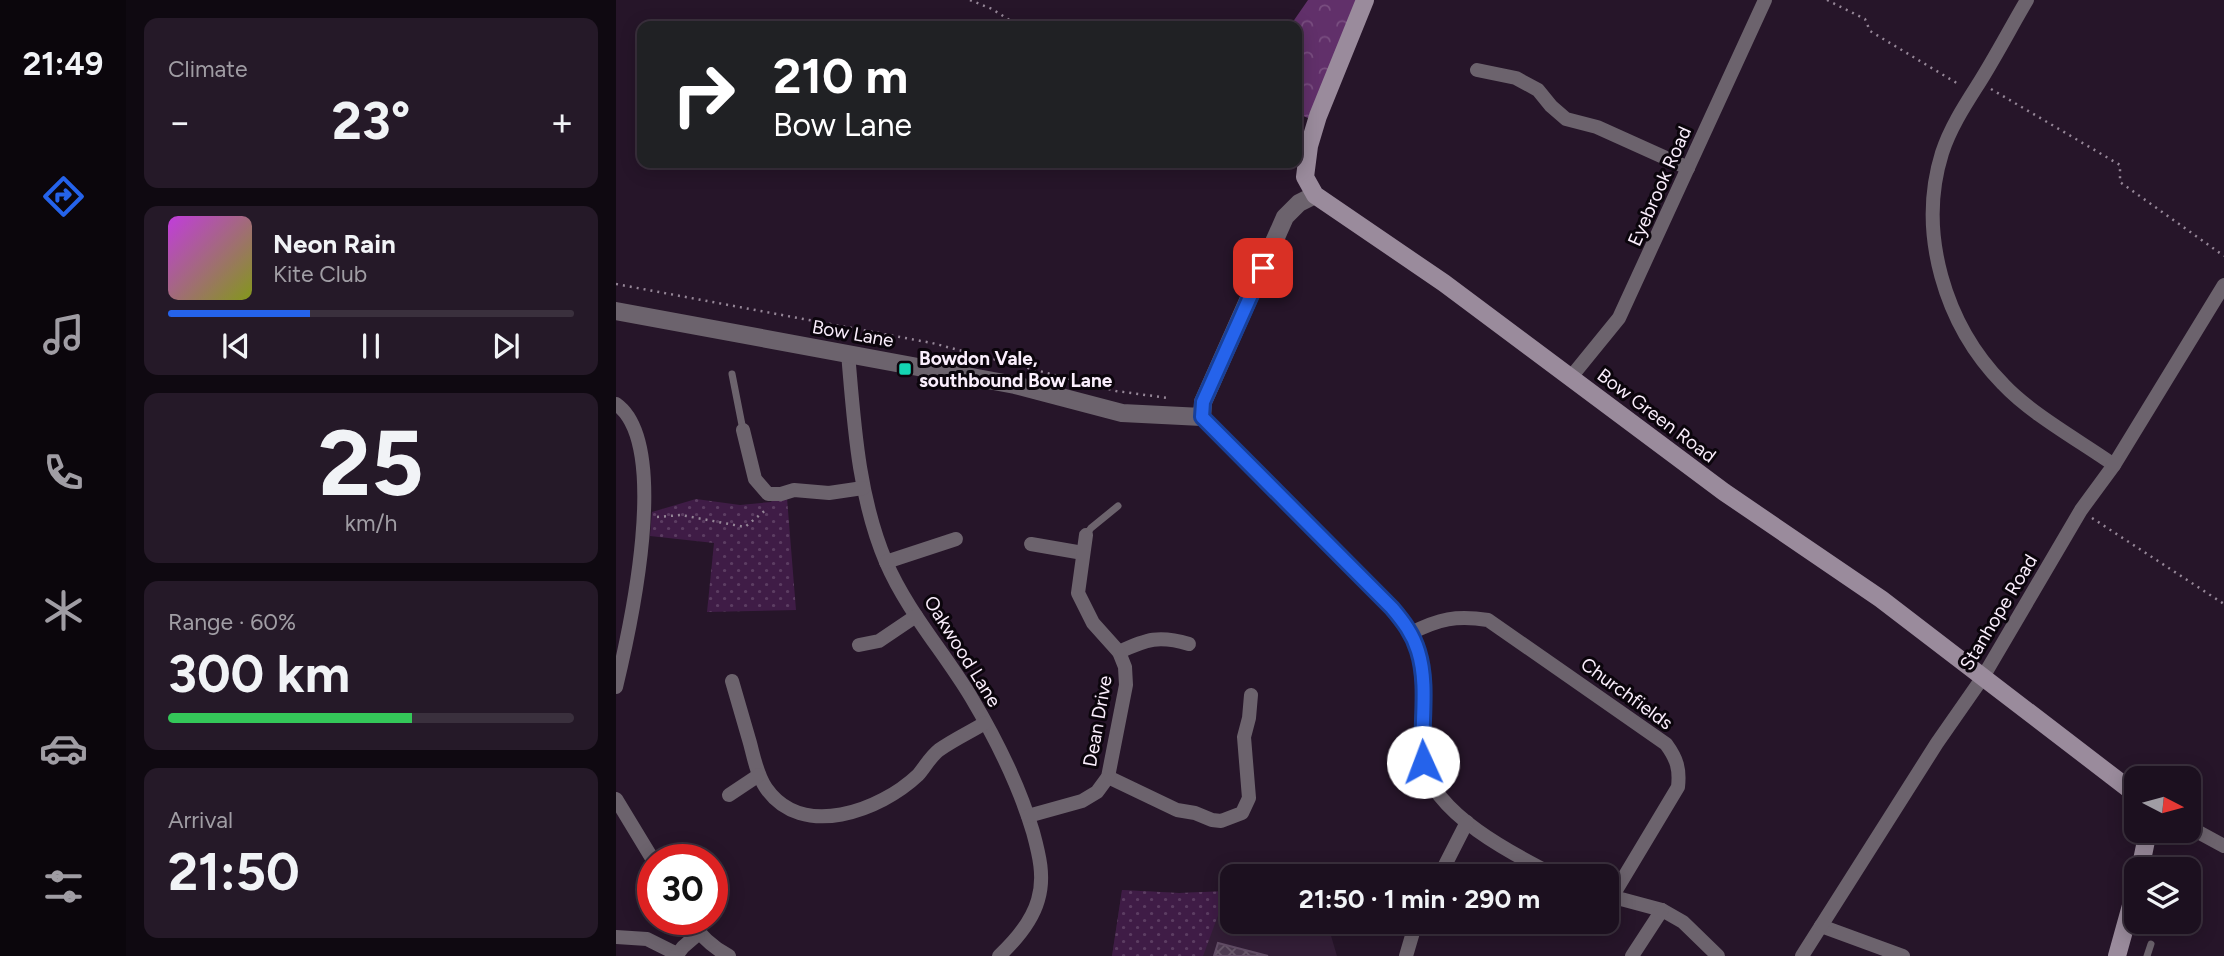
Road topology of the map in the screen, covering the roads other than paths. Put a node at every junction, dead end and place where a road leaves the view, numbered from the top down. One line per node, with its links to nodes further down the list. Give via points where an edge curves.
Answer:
1 (1365, 0): 7 (main road, via 1309,146 1305,177)
2 (1747, 0): 4 (street)
3 (2027, 0): 16 (street, via 1942,153 1935,183 1936,256 1954,314 2003,385)
4 (1763, 4): 6 (street, Eyebrook Road)
5 (1476, 70): 6 (street, via 1516,78 1538,90 1566,119 1597,127)
6 (1688, 168): 12 (street, Eyebrook Road, via 1619,318)
7 (1315, 195): 12 (main road, Bow Green Road); 14 (street, via 1285,217 1203,402)
8 (2224, 285): 16 (street, Stanhope Road)
9 (616, 311): 10 (street, Bow Lane)
10 (848, 353): 14 (street, Bow Lane, via 1015,385 1122,413); 17 (street, Oakwood Lane)
11 (732, 374): 15 (lane)
12 (1571, 377): 29 (main road, Bow Green Road)
13 (616, 404): 31 (street, via 631,420 639,439 643,518 639,577)
14 (1202, 417): 25 (street, via 1392,608)
15 (743, 430): 17 (street, via 755,480 768,494)
16 (2114, 466): 29 (street, Stanhope Road, via 2081,510)
17 (863, 488): 23 (street, Oakwood Lane)
18 (1118, 506): 19 (lane)
19 (1086, 535): 22 (street, Dean Drive)
20 (957, 539): 23 (street)
21 (1031, 544): 22 (street)
22 (1083, 553): 28 (street, Dean Drive, via 1077,593 1093,623)
23 (886, 562): 24 (street, Oakwood Lane)
24 (916, 616): 27 (street, via 879,641); 33 (street, Oakwood Lane)
25 (1411, 633): 40 (street, via 1422,671 1423,762 1434,789); 46 (street, Churchfields, via 1439,619 1488,620 1666,744 1680,772 1678,787)
26 (1189, 644): 28 (street, via 1170,638 1148,639)
27 (859, 645)
28 (1119, 652): 35 (street, Dean Drive, via 1126,685)
29 (1983, 677): 36 (main road, Bow Green Road); 49 (street, Stanhope Road)
30 (732, 681): 34 (street)
31 (616, 687)
32 (1251, 695): 35 (street, via 1244,737 1249,798 1242,813 1212,820 1177,810)
33 (985, 723): 34 (street, via 937,751 918,775 894,792 841,816 791,811 766,790); 39 (street, Oakwood Lane)
34 (759, 775): 37 (street)
35 (1108, 777): 39 (street, Dean Drive, via 1097,792 1082,801)
36 (2124, 785)
37 (729, 795)
38 (616, 799): 42 (street)
39 (1028, 816): 58 (street, Oakwood Lane, via 1040,857 1038,900 1029,921)
40 (1467, 822): 44 (street); 45 (street)
41 (2202, 834): 43 (street)
42 (643, 844)
43 (2224, 846)
44 (1446, 864)
45 (1532, 864)
46 (1619, 880)
47 (1619, 899): 48 (street)
48 (1662, 910): 60 (street); 61 (street, via 1683,922)
49 (1821, 926): 62 (street, Stanhope Road); 63 (street)
50 (2124, 931): 64 (main road)
51 (1412, 934): 59 (street)
52 (696, 935): 56 (street)
53 (700, 935): 57 (street)
54 (616, 937): 56 (street, via 647,939)
55 (2151, 944): 65 (lane)
56 (676, 955)
57 (729, 956)
58 (999, 956)
59 (1406, 956)
60 (1632, 956)
61 (1718, 956)
62 (1802, 956)
63 (1903, 956)
64 (2117, 956)
65 (2147, 956)

